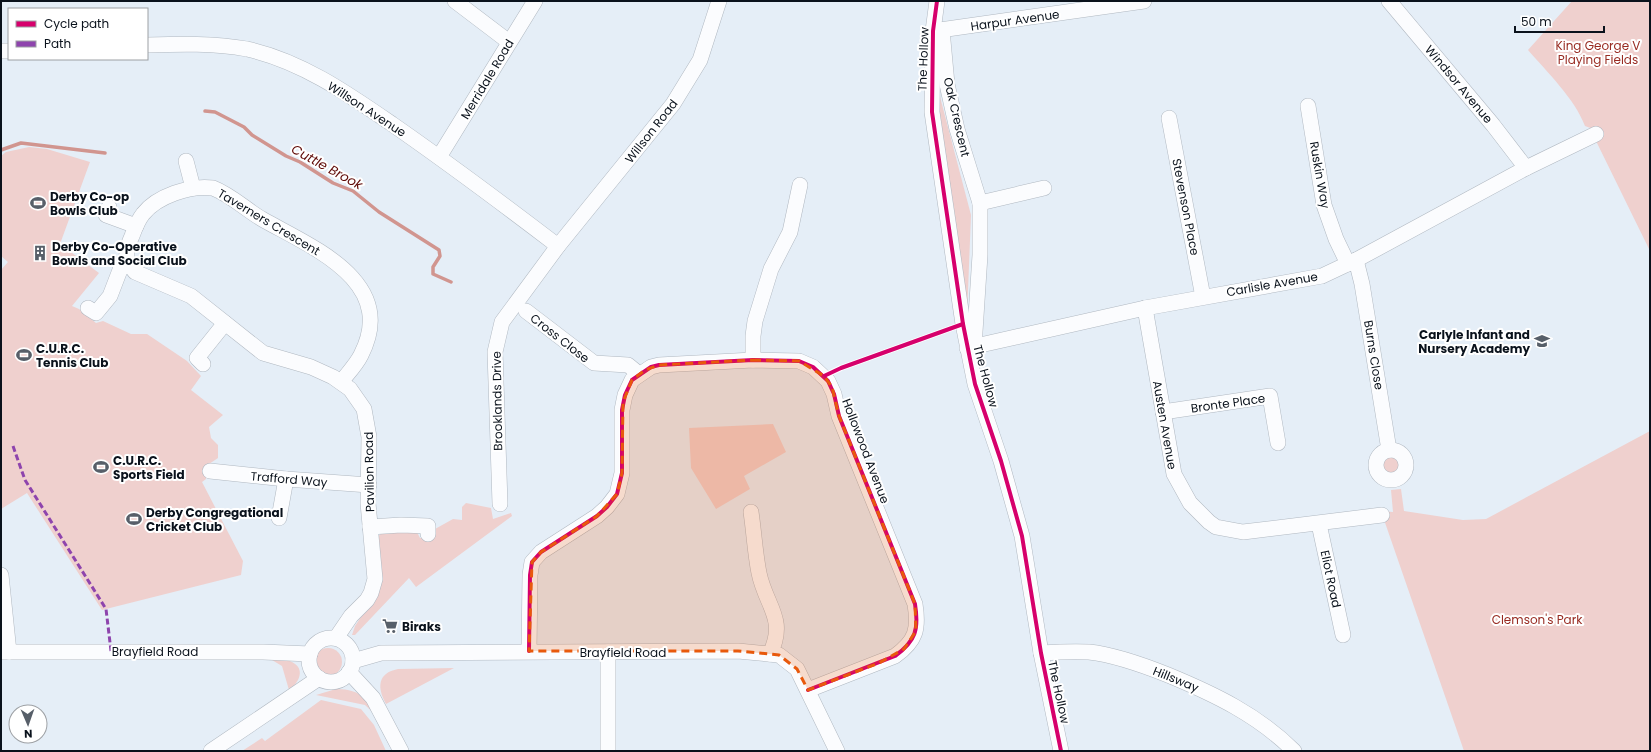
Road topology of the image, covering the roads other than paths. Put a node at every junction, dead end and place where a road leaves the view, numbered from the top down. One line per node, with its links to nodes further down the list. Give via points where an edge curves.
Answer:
1 (455, 1): 8 (street)
2 (535, 1): 8 (street, Merridale Road)
3 (719, 1): 22 (street, Willson Road, via 700,60 685,87)
4 (937, 1): 7 (street, The Hollow)
5 (1144, 1): 7 (street, Harpur Avenue)
6 (1389, 1): 15 (street, Windsor Avenue)
7 (938, 31): 19 (street, Oak Crescent, via 957,128); 30 (street, The Hollow, via 932,105 933,126)
8 (509, 42): 13 (street, Merridale Road)
9 (148, 45): 13 (street, Willson Avenue, via 190,44 247,49 301,67 349,95)
10 (1308, 106): 23 (street, Ruskin Way, via 1324,205 1336,239)
11 (1170, 118): 25 (street, Stevenson Place)
12 (1596, 134): 15 (street, Carlisle Avenue)
13 (439, 157): 22 (street, Willson Avenue)
14 (186, 161): 17 (street)
15 (1526, 168): 23 (street, Carlisle Avenue)
16 (800, 185): 31 (street, via 790,232 771,269 755,321)
17 (193, 188): 21 (street, Taverners Crescent, via 154,204 143,213); 34 (street, Taverners Crescent, via 206,187 219,191 330,259 360,285 369,313 368,334 361,355)
18 (1044, 188): 19 (street)
19 (980, 203): 30 (street, Oak Crescent, via 980,256)
20 (108, 206): 21 (street, via 106,215)
21 (136, 226): 24 (street, Taverners Crescent, via 127,248)
22 (558, 246): 41 (street, Brooklands Drive, via 506,314 499,329 495,364)
23 (1352, 262): 25 (street, Carlisle Avenue, via 1322,276); 37 (street, Burns Close, via 1362,284)
24 (128, 263): 26 (street, via 120,270 110,296 96,313); 29 (street, Pavilion Road, via 135,272 185,292)
25 (1203, 297): 27 (street, Carlisle Avenue)
26 (88, 308)
27 (1145, 308): 30 (street, Carlisle Avenue); 35 (street, Austen Avenue)
28 (526, 311): 33 (street, Cross Close, via 594,363 628,365)
29 (225, 323): 32 (street, via 197,358); 34 (street, Pavilion Road, via 263,353 324,372)
30 (970, 348): 54 (street, The Hollow, via 975,384 1001,461 1022,536)
31 (753, 360): 33 (street, Hollowood Avenue, via 659,365); 59 (street, Hollowood Avenue, via 799,361 813,367 832,387 839,416 915,604 918,618 916,631 904,649 895,656)
32 (203, 364)
33 (639, 374): 51 (street, Hollowood Avenue, via 628,387 623,402 622,473 617,494 597,516 541,552 532,562)
34 (341, 382): 40 (street, Pavilion Road, via 356,396 367,419 370,437)
35 (1163, 412): 36 (street, Bronte Place, via 1270,396); 45 (street, Austen Avenue, via 1174,474 1190,503 1209,522 1216,527 1243,532)
36 (1278, 443)
37 (1389, 450)
38 (210, 471): 39 (street, Trafford Way)
39 (286, 479): 40 (street, Trafford Way); 44 (street)
40 (369, 485): 46 (street, Pavilion Road)
41 (500, 504)
42 (751, 512): 56 (street, via 758,572 775,618 777,631)
43 (1382, 515): 45 (street, Austen Avenue)
44 (279, 518)
45 (1319, 524): 49 (street, Eliot Road)
46 (370, 527): 47 (street, via 428,526); 50 (street, Pavilion Road, via 376,571 374,586 367,600 351,616)
47 (428, 534)
48 (1, 575): 52 (street)
49 (1343, 635)
50 (336, 638): 55 (street, via 318,642); 57 (street, via 349,647)
51 (529, 651): 53 (street, Brayfield Road); 57 (street, Brayfield Road, via 381,653)
52 (5, 652): 55 (street, Brayfield Road)
53 (608, 652): 56 (street, Brayfield Road, via 738,651); 62 (street)
54 (1041, 653): 64 (street, The Hollow); 65 (street, Hillsway, via 1090,652 1139,664 1202,689 1236,706 1260,722)
55 (310, 654): 58 (street, via 310,667)
56 (770, 654): 59 (street, Brayfield Road, via 779,655 790,662 797,669)
57 (351, 667): 58 (street, via 338,681 325,681); 61 (street, via 373,698)
58 (319, 678): 60 (street)
59 (808, 690): 63 (street, Brayfield Road)
60 (211, 751)
61 (401, 751)
62 (608, 751)
63 (837, 751)
64 (1061, 751)
65 (1294, 751)

